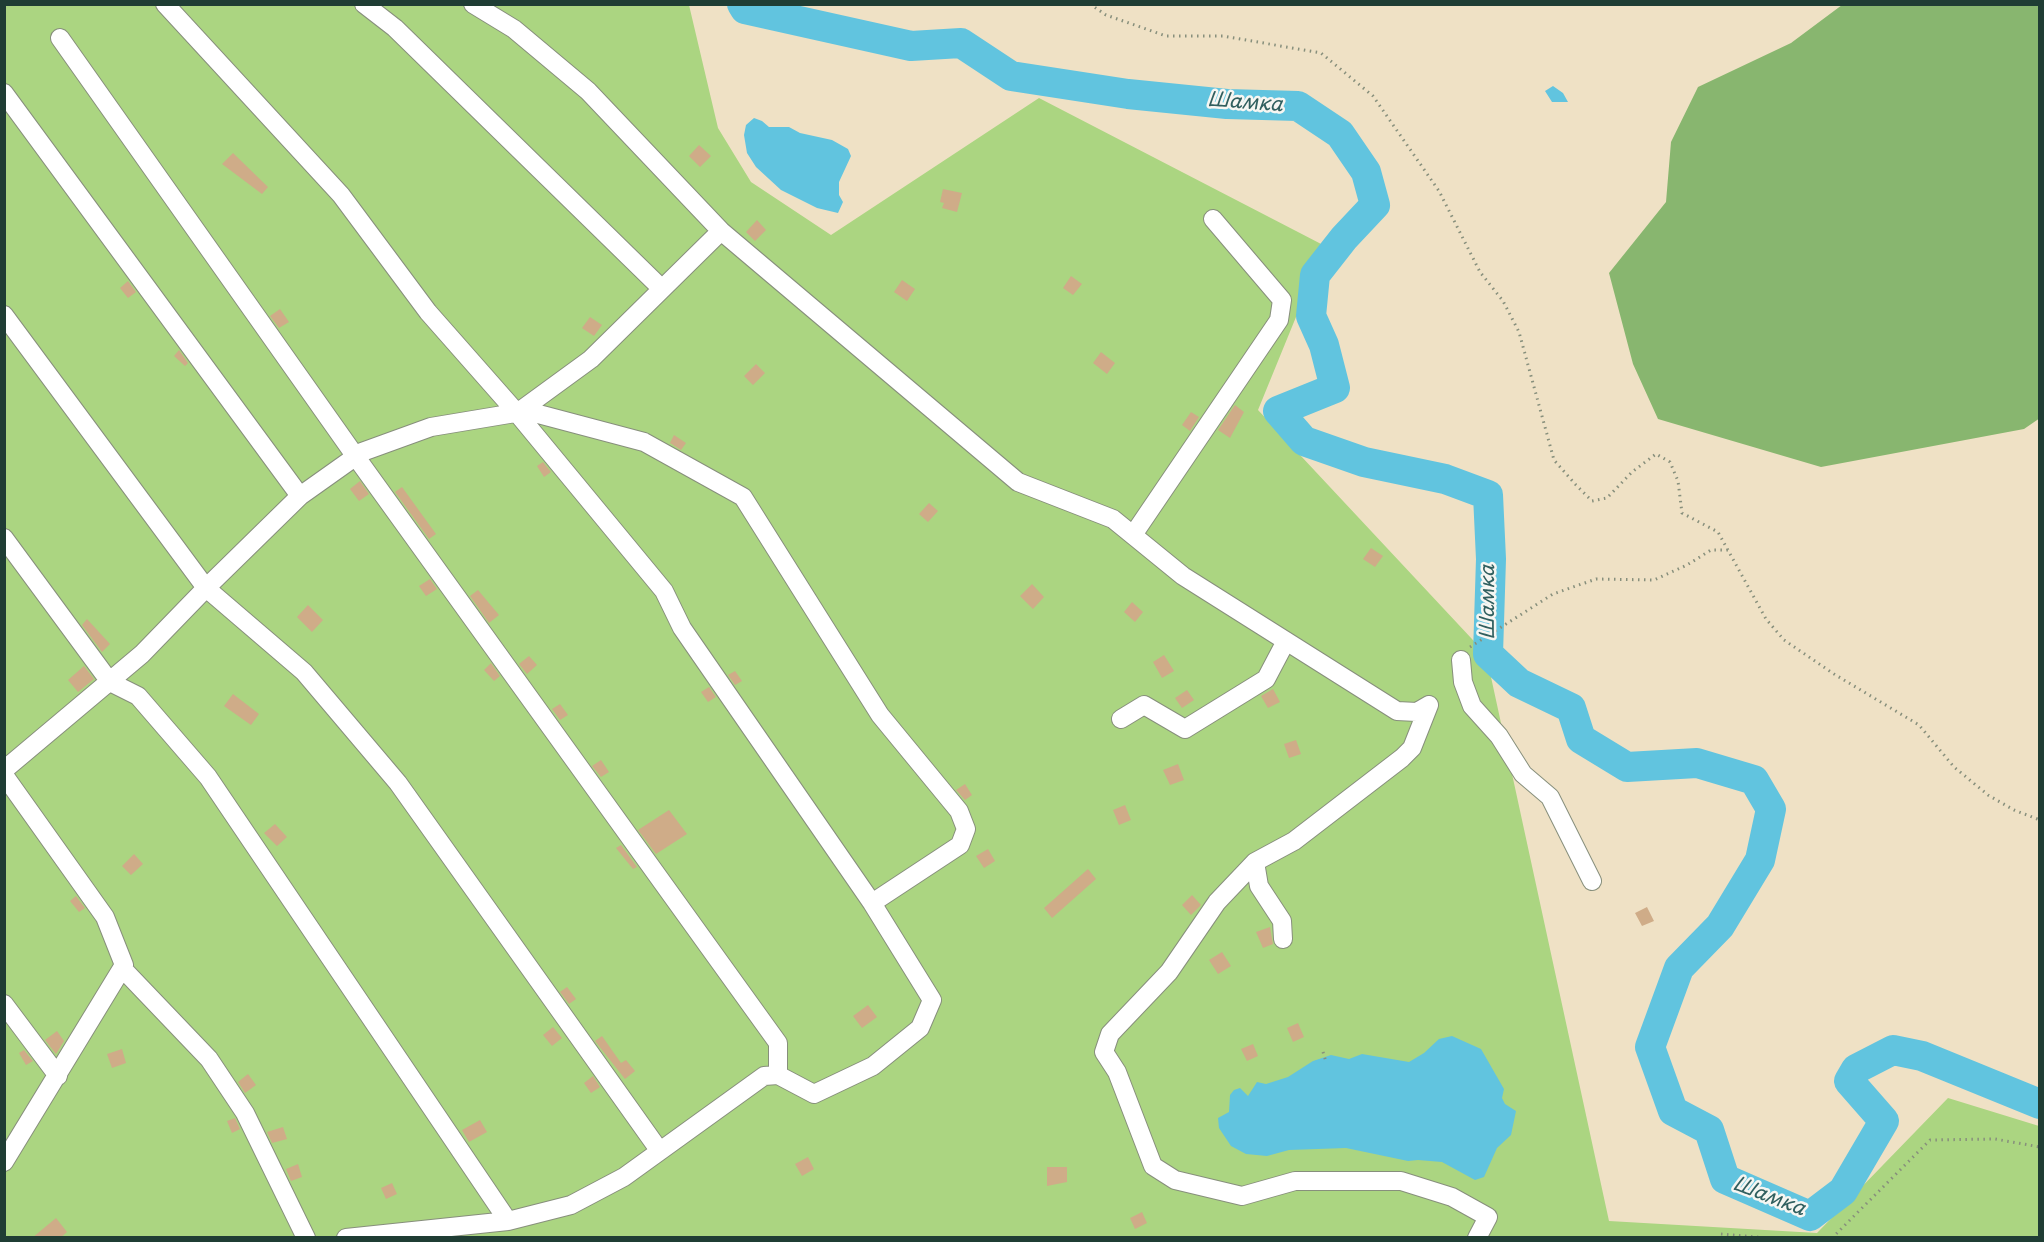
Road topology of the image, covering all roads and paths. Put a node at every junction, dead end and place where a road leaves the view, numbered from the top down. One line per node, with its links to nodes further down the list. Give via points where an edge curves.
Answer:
1 (165, 4): 11 (lane, via 341,195 429,312)
2 (364, 4): 9 (lane, via 394,28)
3 (473, 4): 8 (lane, via 514,29 588,91)
4 (1090, 4): 16 (path, via 1106,15 1166,36 1223,36 1321,53 1374,96 1439,191 1480,272 1503,301 1520,332 1554,460 1592,501 1606,498 1656,454 1670,462 1678,481 1683,513 1718,532)
5 (60, 38): 12 (lane)
6 (4, 93): 13 (lane)
7 (1214, 219): 14 (lane, via 1282,300 1279,320)
8 (721, 231): 9 (lane); 14 (lane, via 1018,482 1113,519)
9 (663, 289): 11 (lane, via 591,359)
10 (4, 315): 17 (lane)
11 (517, 413): 12 (lane, via 430,428); 27 (lane, via 664,591 682,628); 27 (lane, via 527,411 644,441 743,497 880,715 959,811 966,829 960,845)
12 (356, 456): 13 (lane); 33 (lane, via 778,1043)
13 (300, 496): 17 (lane)
14 (1133, 535): 18 (lane, via 1183,576)
15 (4, 538): 20 (lane)
16 (1729, 550): 19 (path, via 1711,550 1654,580 1596,579 1552,594 1472,644); 24 (path, via 1766,619 1784,640 1919,725 1954,767 1988,795)
17 (206, 588): 20 (lane); 36 (lane, via 304,672 398,783)
18 (1286, 641): 21 (lane, via 1266,678 1185,729 1144,705); 25 (lane, via 1397,711 1417,712 1429,705 1412,748 1402,758 1294,841)
19 (1461, 660): 26 (lane, via 1463,682 1472,706 1499,736 1523,774 1550,797)
20 (110, 682): 22 (lane); 38 (lane, via 138,696 208,777)
21 (1121, 719)
22 (4, 770)
23 (4, 775): 29 (lane, via 105,917)
24 (2040, 819)
25 (1255, 862): 28 (lane, via 1259,886 1282,921); 42 (lane, via 1217,902 1169,972 1110,1034 1104,1052 1117,1072 1153,1166 1175,1180 1242,1196 1296,1181 1401,1181 1452,1197 1488,1217)
26 (1592, 881)
27 (873, 903): 33 (lane, via 932,1000 920,1028 873,1066 814,1094)
28 (1283, 939)
29 (122, 968): 34 (lane); 40 (lane, via 209,1059 245,1113)
30 (4, 1005): 34 (lane)
31 (1323, 1052): 32 (path)
32 (1326, 1062)
33 (778, 1075): 36 (lane, via 764,1076)
34 (58, 1076): 37 (lane)
35 (2040, 1147): 44 (path, via 1995,1139 1930,1140)
36 (659, 1150): 38 (lane, via 624,1177 571,1205)
37 (4, 1162)
38 (508, 1221): 41 (lane)
39 (1721, 1234): 43 (path)
40 (306, 1238)
41 (346, 1238)
42 (1477, 1238)
43 (1768, 1238)
44 (1832, 1238)

